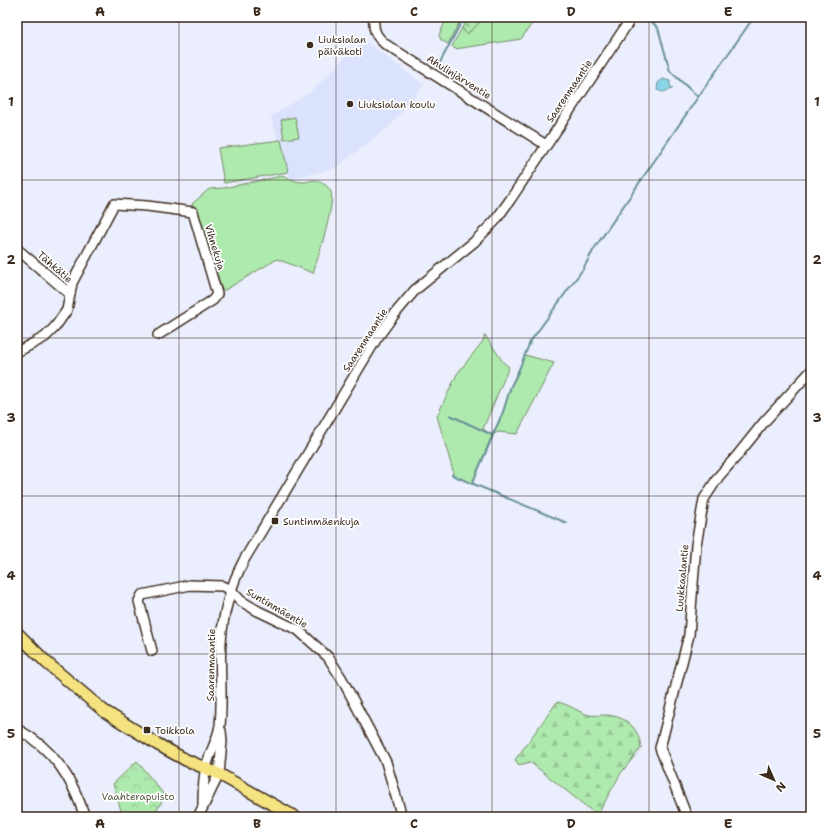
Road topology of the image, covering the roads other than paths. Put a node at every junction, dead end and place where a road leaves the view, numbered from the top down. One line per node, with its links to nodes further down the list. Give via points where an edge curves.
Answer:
1 (374, 17): 3 (street, Ahulinjärventie, via 374,30 385,44)
2 (632, 17): 3 (street, Saarenmaantie)
3 (546, 145): 9 (street, Saarenmaantie, via 491,225 415,290 385,327 251,548)
4 (17, 249): 5 (street, Tähkätie)
5 (70, 294): 6 (street, Vihnekuja, via 72,283 116,200 193,212 217,294 213,300); 7 (street, Tähkätie, via 67,310 55,327 45,336)
6 (158, 334)
7 (17, 352)
8 (811, 371): 21 (street, Luukkaalantie, via 718,476 704,499 696,545 689,635 660,748)
9 (231, 590): 11 (street, Suntinmäentie, via 222,586 190,585 142,595 139,602); 12 (street, Saarenmaantie, via 221,642); 20 (street, Suntinmäentie, via 241,601 298,630 328,657 386,762)
10 (17, 633): 14 (main road, via 47,663 104,711 157,744)
11 (152, 651)
12 (220, 726): 14 (street, Saarenmaantie); 15 (street, Saarenmaantie, via 222,741)
13 (17, 729): 17 (street, via 50,753 75,790)
14 (205, 768): 15 (main road); 16 (street, Saarenmaantie)
15 (219, 774): 16 (street, Saarenmaantie); 19 (main road)
16 (203, 805): 18 (street)
17 (85, 817)
18 (198, 817)
19 (296, 817)
20 (402, 817)
21 (687, 817)

